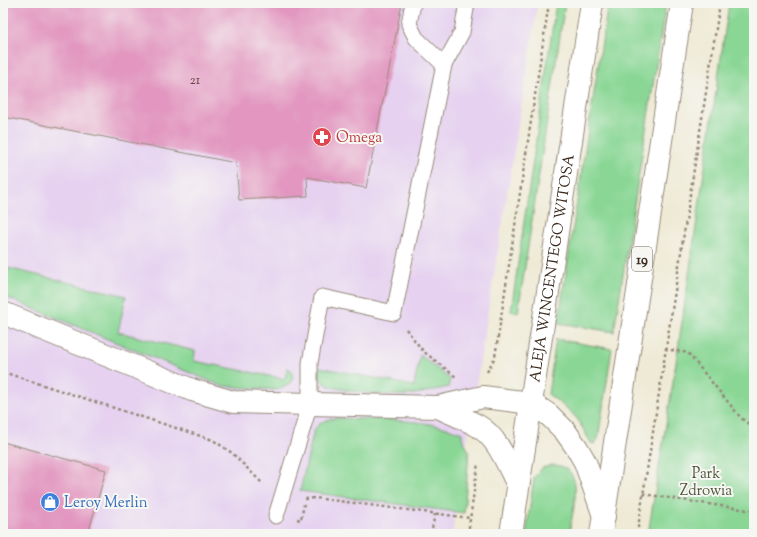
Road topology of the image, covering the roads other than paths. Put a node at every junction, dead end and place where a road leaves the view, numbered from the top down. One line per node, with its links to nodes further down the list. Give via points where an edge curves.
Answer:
1 (413, 3): 5 (lane, via 409,24 416,38)
2 (467, 3): 5 (lane, via 462,32)
3 (592, 3): 7 (main road, ALEJA WINCENTEGO WITOSA)
4 (682, 3): 12 (main road, 19)
5 (444, 65): 8 (lane, via 394,313 322,297 310,363)
6 (3, 313): 8 (main road, via 192,390 233,402)
7 (531, 403): 9 (main road, via 483,397); 10 (main road, ALEJA WINCENTEGO WITOSA); 12 (main road, via 549,415 577,448 585,462)
8 (310, 404): 9 (main road); 11 (lane)
9 (438, 407): 10 (main road, via 479,427 495,444)
10 (518, 486): 13 (main road, ALEJA WINCENTEGO WITOSA)
11 (276, 516)
12 (603, 525)
13 (511, 534)

